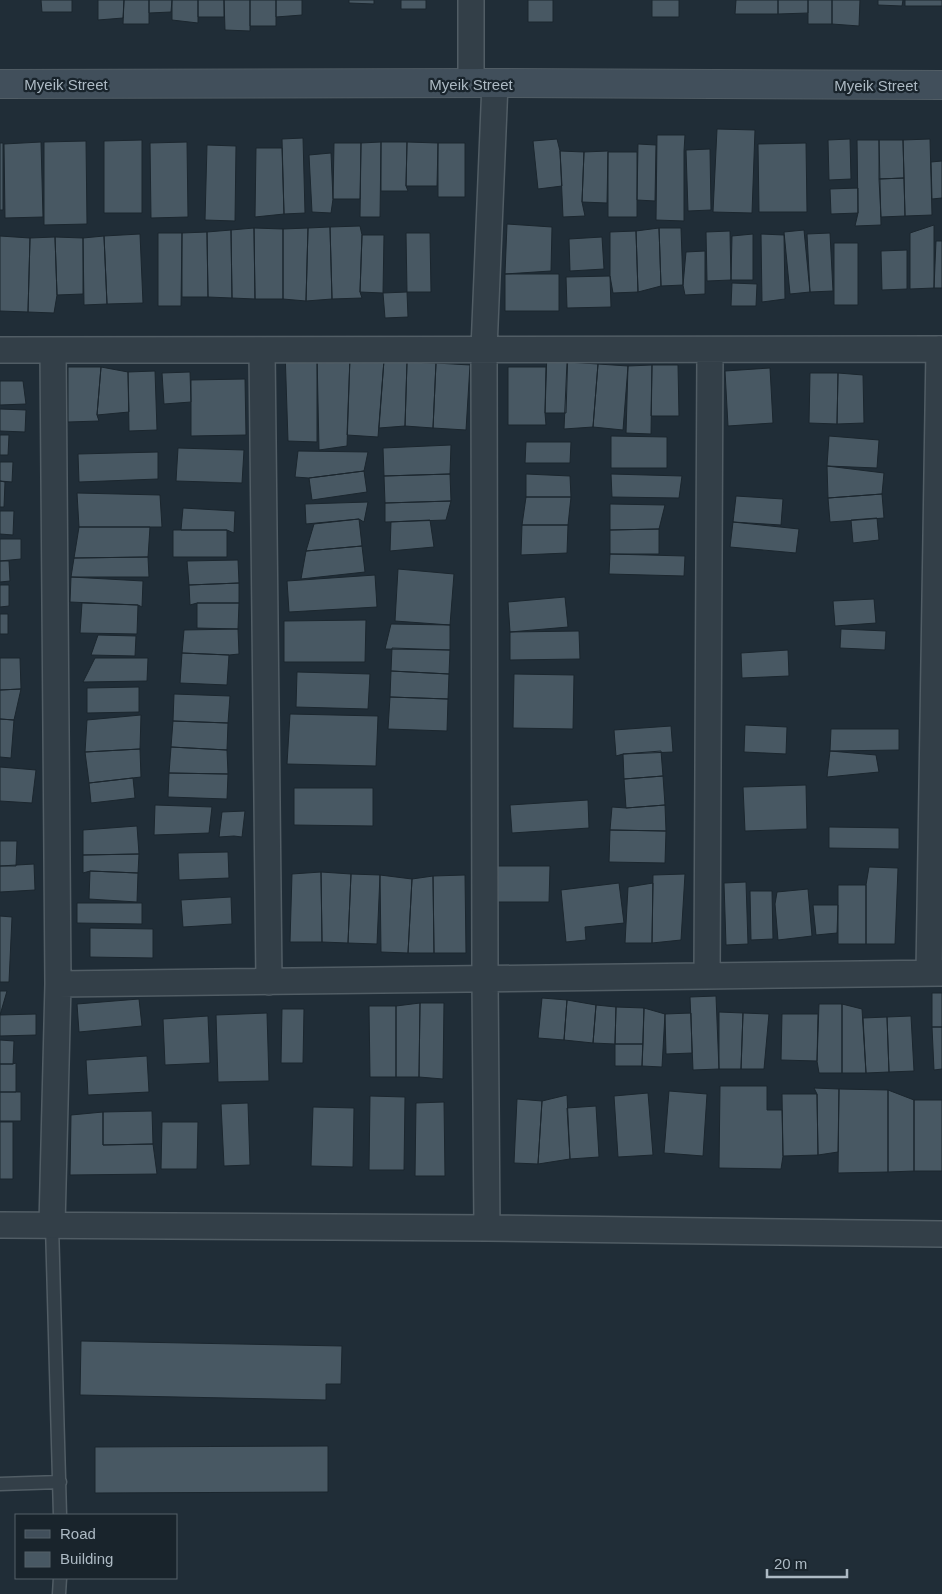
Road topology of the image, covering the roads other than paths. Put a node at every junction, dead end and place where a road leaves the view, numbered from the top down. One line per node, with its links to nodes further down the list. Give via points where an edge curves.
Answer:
1 (471, 0): 3 (street)
2 (0, 84): 3 (street, Myeik Street)
3 (483, 84): 4 (street, Myeik Street); 9 (street)
4 (942, 86)
5 (940, 349): 10 (street); 11 (street)
6 (0, 350): 7 (street)
7 (53, 350): 8 (street); 15 (street)
8 (262, 350): 9 (street); 14 (street)
9 (484, 350): 10 (street); 13 (street)
10 (710, 350): 12 (street)
11 (936, 973): 12 (street)
12 (707, 976): 13 (street)
13 (485, 979): 14 (street); 18 (street)
14 (270, 982): 15 (street)
15 (58, 984): 16 (street)
16 (52, 1225): 17 (street); 18 (street); 20 (lane)
17 (0, 1226)
18 (487, 1228): 19 (street)
19 (942, 1234)
20 (60, 1482): 21 (lane); 22 (lane)
21 (0, 1484)
22 (60, 1514)
23 (60, 1579): 24 (lane)
24 (60, 1594)

